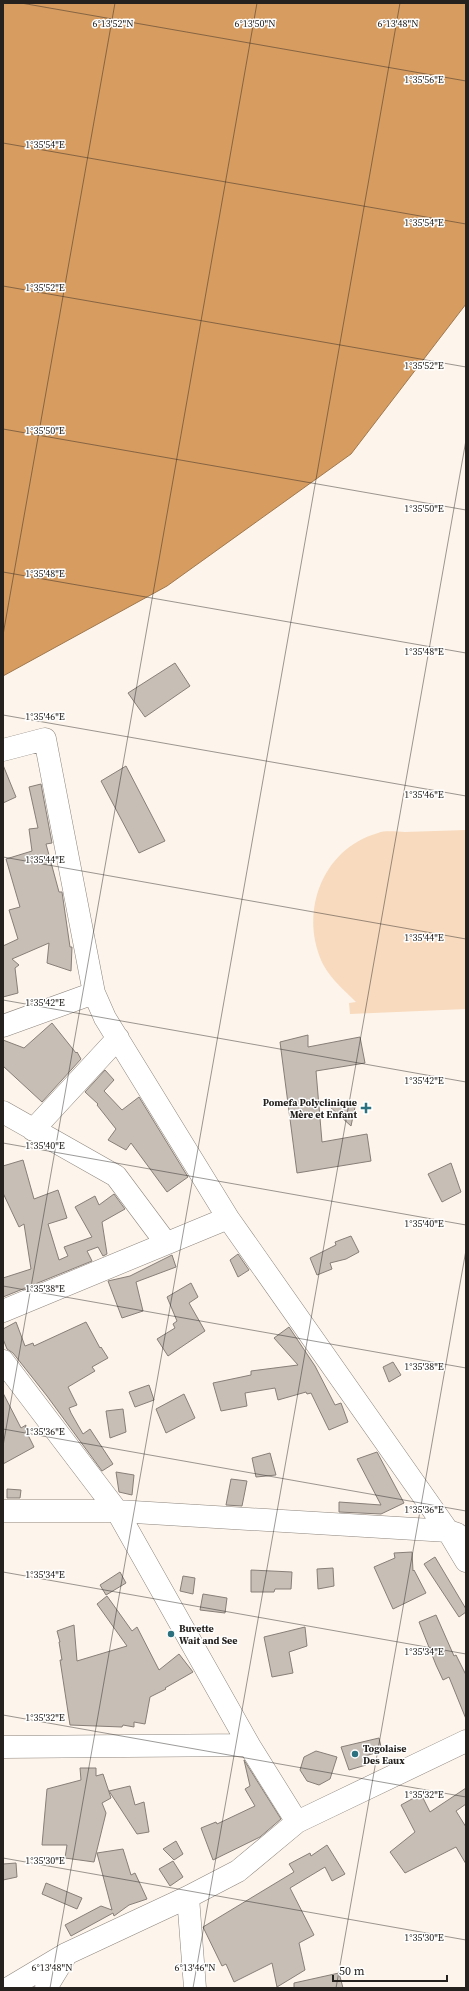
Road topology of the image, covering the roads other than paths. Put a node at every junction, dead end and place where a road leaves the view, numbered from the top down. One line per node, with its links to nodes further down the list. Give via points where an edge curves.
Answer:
1 (3, 750): 2 (street, via 45,739)
2 (94, 993): 3 (street); 4 (street, via 105,1018)
3 (3, 1026)
4 (118, 1038): 6 (street); 7 (street)
5 (3, 1112): 6 (street)
6 (33, 1130): 8 (street, via 116,1176)
7 (228, 1218): 8 (street); 13 (street)
8 (166, 1243): 9 (street)
9 (3, 1310)
10 (3, 1361): 12 (street)
11 (3, 1511): 12 (street)
12 (116, 1511): 13 (street); 16 (street)
13 (457, 1533): 14 (street)
14 (466, 1561)
15 (466, 1741): 18 (street)
16 (249, 1745): 17 (street); 18 (street)
17 (3, 1747)
18 (297, 1822): 19 (street, via 238,1871)
19 (188, 1897): 20 (street); 23 (street)
20 (66, 1954): 21 (street); 22 (street)
21 (9, 1988)
22 (46, 1988)
23 (195, 1988)

